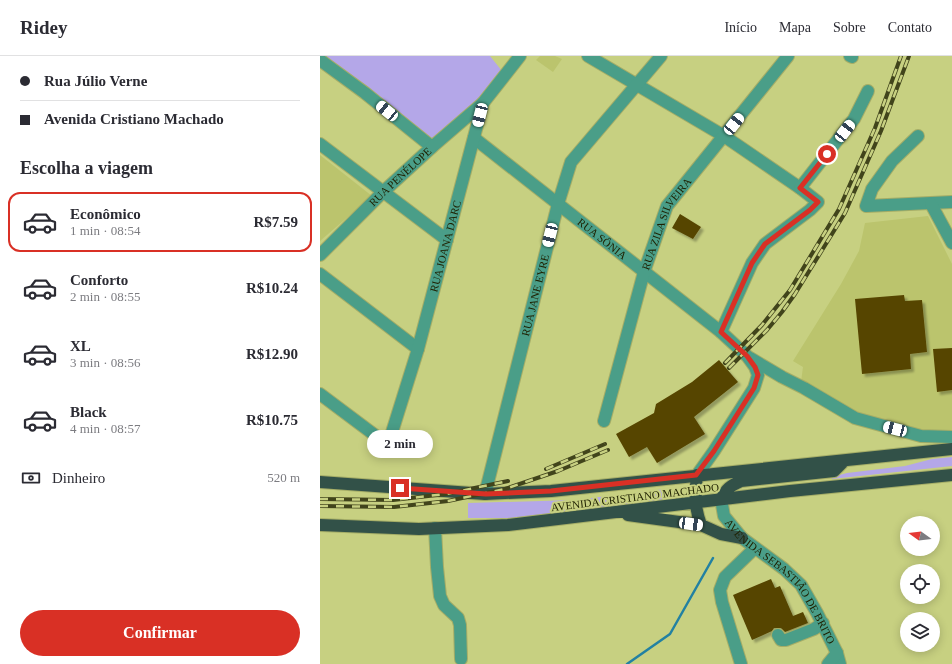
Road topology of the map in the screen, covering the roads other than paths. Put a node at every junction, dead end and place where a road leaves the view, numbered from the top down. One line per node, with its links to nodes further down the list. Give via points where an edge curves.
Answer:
1 (520, 56): 8 (street, RUA JOANA DARC)
2 (588, 56): 6 (street)
3 (661, 56): 6 (street, RUA JANE EYRE)
4 (788, 56): 9 (street, RUA ZILA SILVEIRA)
5 (320, 60): 13 (street)
6 (637, 85): 9 (street); 17 (street, RUA JANE EYRE, via 571,162)
7 (868, 91): 14 (street, via 854,119)
8 (483, 103): 11 (street, RUA JOANA DARC); 13 (street, RUA PENÉLOPE)
9 (724, 136): 14 (street); 22 (street, RUA ZILA SILVEIRA, via 667,206)
10 (918, 136): 18 (street, via 892,161 872,189 866,206)
11 (474, 138): 17 (street, RUA SÔNIA); 19 (street, RUA JOANA DARC)
12 (320, 144): 15 (street)
13 (432, 147): 15 (street, RUA PENÉLOPE)
14 (800, 188): 24 (street, via 818,202 765,244 752,263)
15 (383, 192): 19 (street); 21 (street, RUA PENÉLOPE)
16 (952, 202): 18 (street)
17 (558, 204): 22 (street, RUA SÔNIA); 37 (street, RUA JANE EYRE)
18 (931, 204): 20 (street)
19 (446, 240): 25 (street, RUA JOANA DARC)
20 (952, 242)
21 (320, 255)
22 (644, 272): 24 (street, RUA SÔNIA); 30 (street, RUA ZILA SILVEIRA)
23 (320, 274): 25 (street)
24 (721, 332): 26 (street, RUA SÔNIA)
25 (418, 349): 29 (street, RUA JOANA DARC, via 388,445)
26 (747, 356): 27 (street, RUA SÔNIA); 28 (street, RUA SÔNIA, via 758,375)
27 (782, 377): 28 (street, via 773,376 762,380); 31 (street, RUA SÔNIA, via 855,418 921,436)
28 (754, 388): 34 (street, RUA SÔNIA)
29 (320, 394)
30 (604, 421)
31 (952, 437)
32 (952, 449): 33 (highway, AVENIDA CRISTIANO MACHADO)
33 (844, 461): 34 (highway, AVENIDA CRISTIANO MACHADO); 38 (highway, via 834,471 741,481 731,485)
34 (696, 475): 37 (highway, AVENIDA CRISTIANO MACHADO, via 551,491); 39 (highway)
35 (952, 475): 38 (highway, AVENIDA CRISTIANO MACHADO)
36 (320, 482): 37 (highway, AVENIDA CRISTIANO MACHADO)
37 (486, 494)
38 (721, 499): 39 (highway, AVENIDA CRISTIANO MACHADO); 44 (street, AVENIDA SEBASTIÃO DE BRITO, via 724,516)
39 (695, 502): 40 (highway, AVENIDA CRISTIANO MACHADO); 42 (highway)
40 (611, 512): 42 (highway); 43 (highway, AVENIDA CRISTIANO MACHADO, via 508,525)
41 (320, 525): 43 (highway, AVENIDA CRISTIANO MACHADO)
42 (701, 525): 44 (highway, via 720,534)
43 (435, 528): 49 (street, via 440,596 444,605 458,618)
44 (742, 538): 45 (street, AVENIDA SEBASTIÃO DE BRITO)
45 (755, 548): 46 (street, AVENIDA SEBASTIÃO DE BRITO, via 784,569 801,586); 50 (street, via 725,577 720,590)
46 (822, 624): 47 (street, via 786,640 781,640); 48 (street, AVENIDA SEBASTIÃO DE BRITO)
47 (778, 635)
48 (838, 658): 51 (street)
49 (461, 659)
50 (741, 664)
51 (828, 664)

